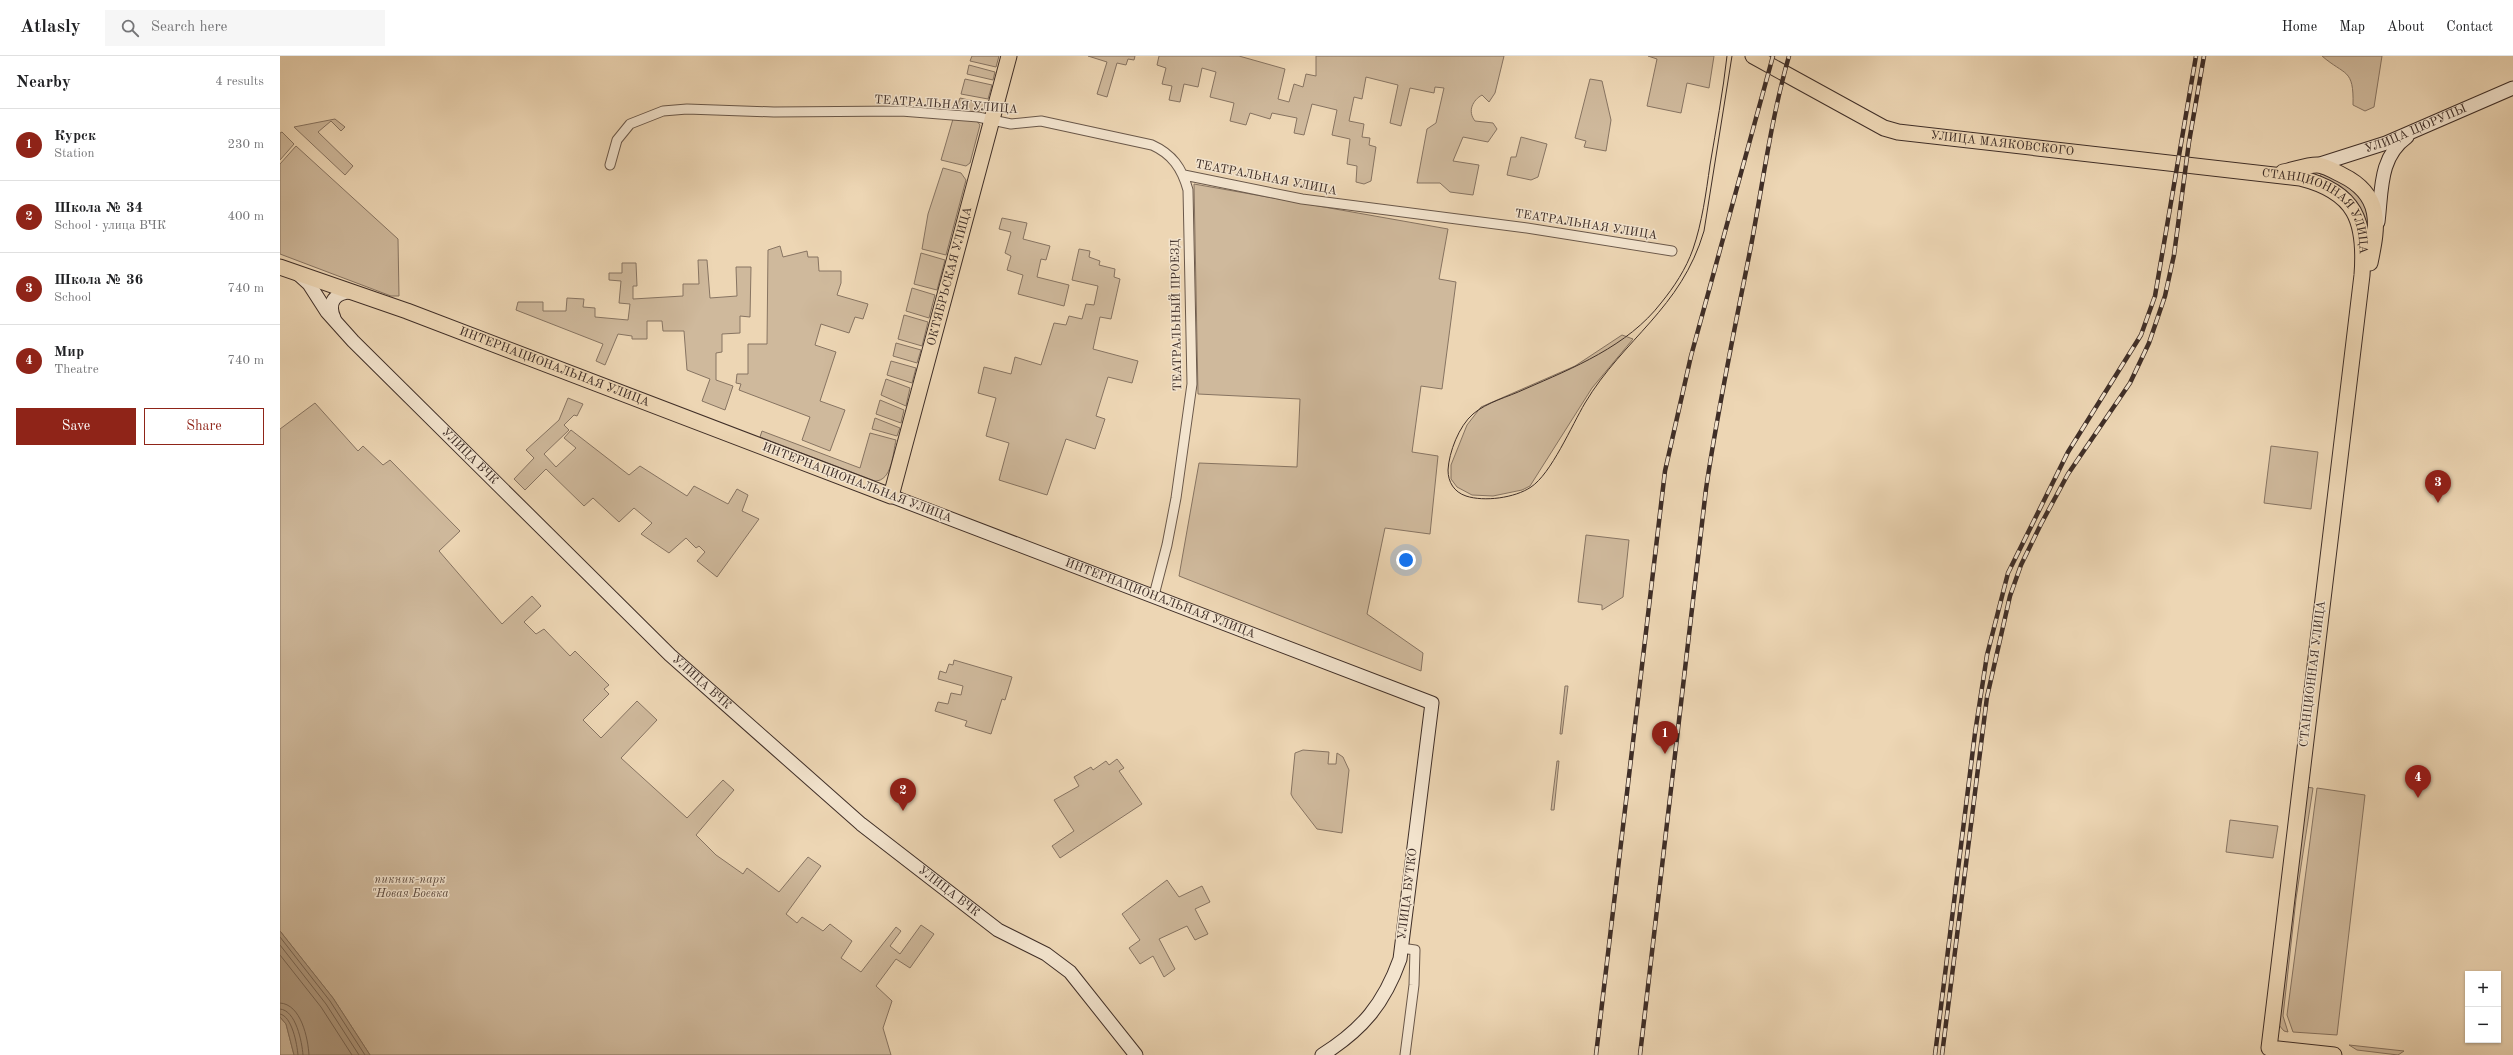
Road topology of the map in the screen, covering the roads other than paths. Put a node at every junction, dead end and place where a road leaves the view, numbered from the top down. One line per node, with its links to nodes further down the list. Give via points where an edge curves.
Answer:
1 (1009, 56): 4 (main road, ОКТЯБРЬСКАЯ УЛИЦА)
2 (1753, 56): 9 (main road, УЛИЦА МАЯКОВСКОГО, via 1821,92 1871,123 1898,132)
3 (2513, 88): 5 (main road, УЛИЦА ЦЮРУПЫ)
4 (992, 119): 6 (street, ТЕАТРАЛЬНАЯ УЛИЦА, via 901,111 662,110 627,126 617,140); 8 (street, ТЕАТРАЛЬНАЯ УЛИЦА, via 1011,124 1041,121 1152,145 1165,151); 17 (main road, ОКТЯБРЬСКАЯ УЛИЦА)
5 (2422, 126): 7 (main road, УЛИЦА ЦЮРУПЫ, via 2386,142); 10 (main road, СТАНЦИОННАЯ УЛИЦА, via 2398,144 2387,158)
6 (610, 165)
7 (2317, 165): 9 (main road, СТАНЦИОННАЯ УЛИЦА); 10 (main road, СТАНЦИОННАЯ УЛИЦА, via 2347,177 2364,191 2374,211)
8 (1184, 174): 11 (street, ТЕАТРАЛЬНАЯ УЛИЦА, via 1302,199 1527,228); 18 (street, ТЕАТРАЛЬНЫЙ ПРОЕЗД, via 1188,190 1192,384 1176,498)
9 (2271, 174): 15 (main road, СТАНЦИОННАЯ УЛИЦА, via 2300,178 2325,186 2336,192 2352,208 2360,223 2364,242)
10 (2377, 230): 15 (main road, СТАНЦИОННАЯ УЛИЦА)
11 (1672, 251)
12 (280, 267): 13 (main road, ИНТЕРНАЦИОНАЛЬНАЯ УЛИЦА)
13 (296, 273): 14 (main road, ИНТЕРНАЦИОНАЛЬНАЯ УЛИЦА); 16 (main road, УЛИЦА ВЧК, via 309,284)
14 (351, 292): 16 (main road, via 340,293 333,298 332,308); 17 (main road, ИНТЕРНАЦИОНАЛЬНАЯ УЛИЦА)
15 (2360, 293): 21 (main road, СТАНЦИОННАЯ УЛИЦА)
16 (337, 323): 22 (main road, УЛИЦА ВЧК, via 670,655 861,824 998,930 1046,954 1070,972)
17 (891, 496): 18 (main road, ИНТЕРНАЦИОНАЛЬНАЯ УЛИЦА)
18 (1154, 595): 19 (main road, ИНТЕРНАЦИОНАЛЬНАЯ УЛИЦА)
19 (1432, 703): 20 (main road, УЛИЦА БУТКО)
20 (1401, 948): 23 (main road, УЛИЦА БУТКО, via 1394,976 1375,1010 1359,1029); 24 (street, via 1415,950)
21 (2269, 1051): 25 (main road)
22 (1136, 1055)
23 (1322, 1055)
24 (1406, 1055)
25 (2334, 1055)

